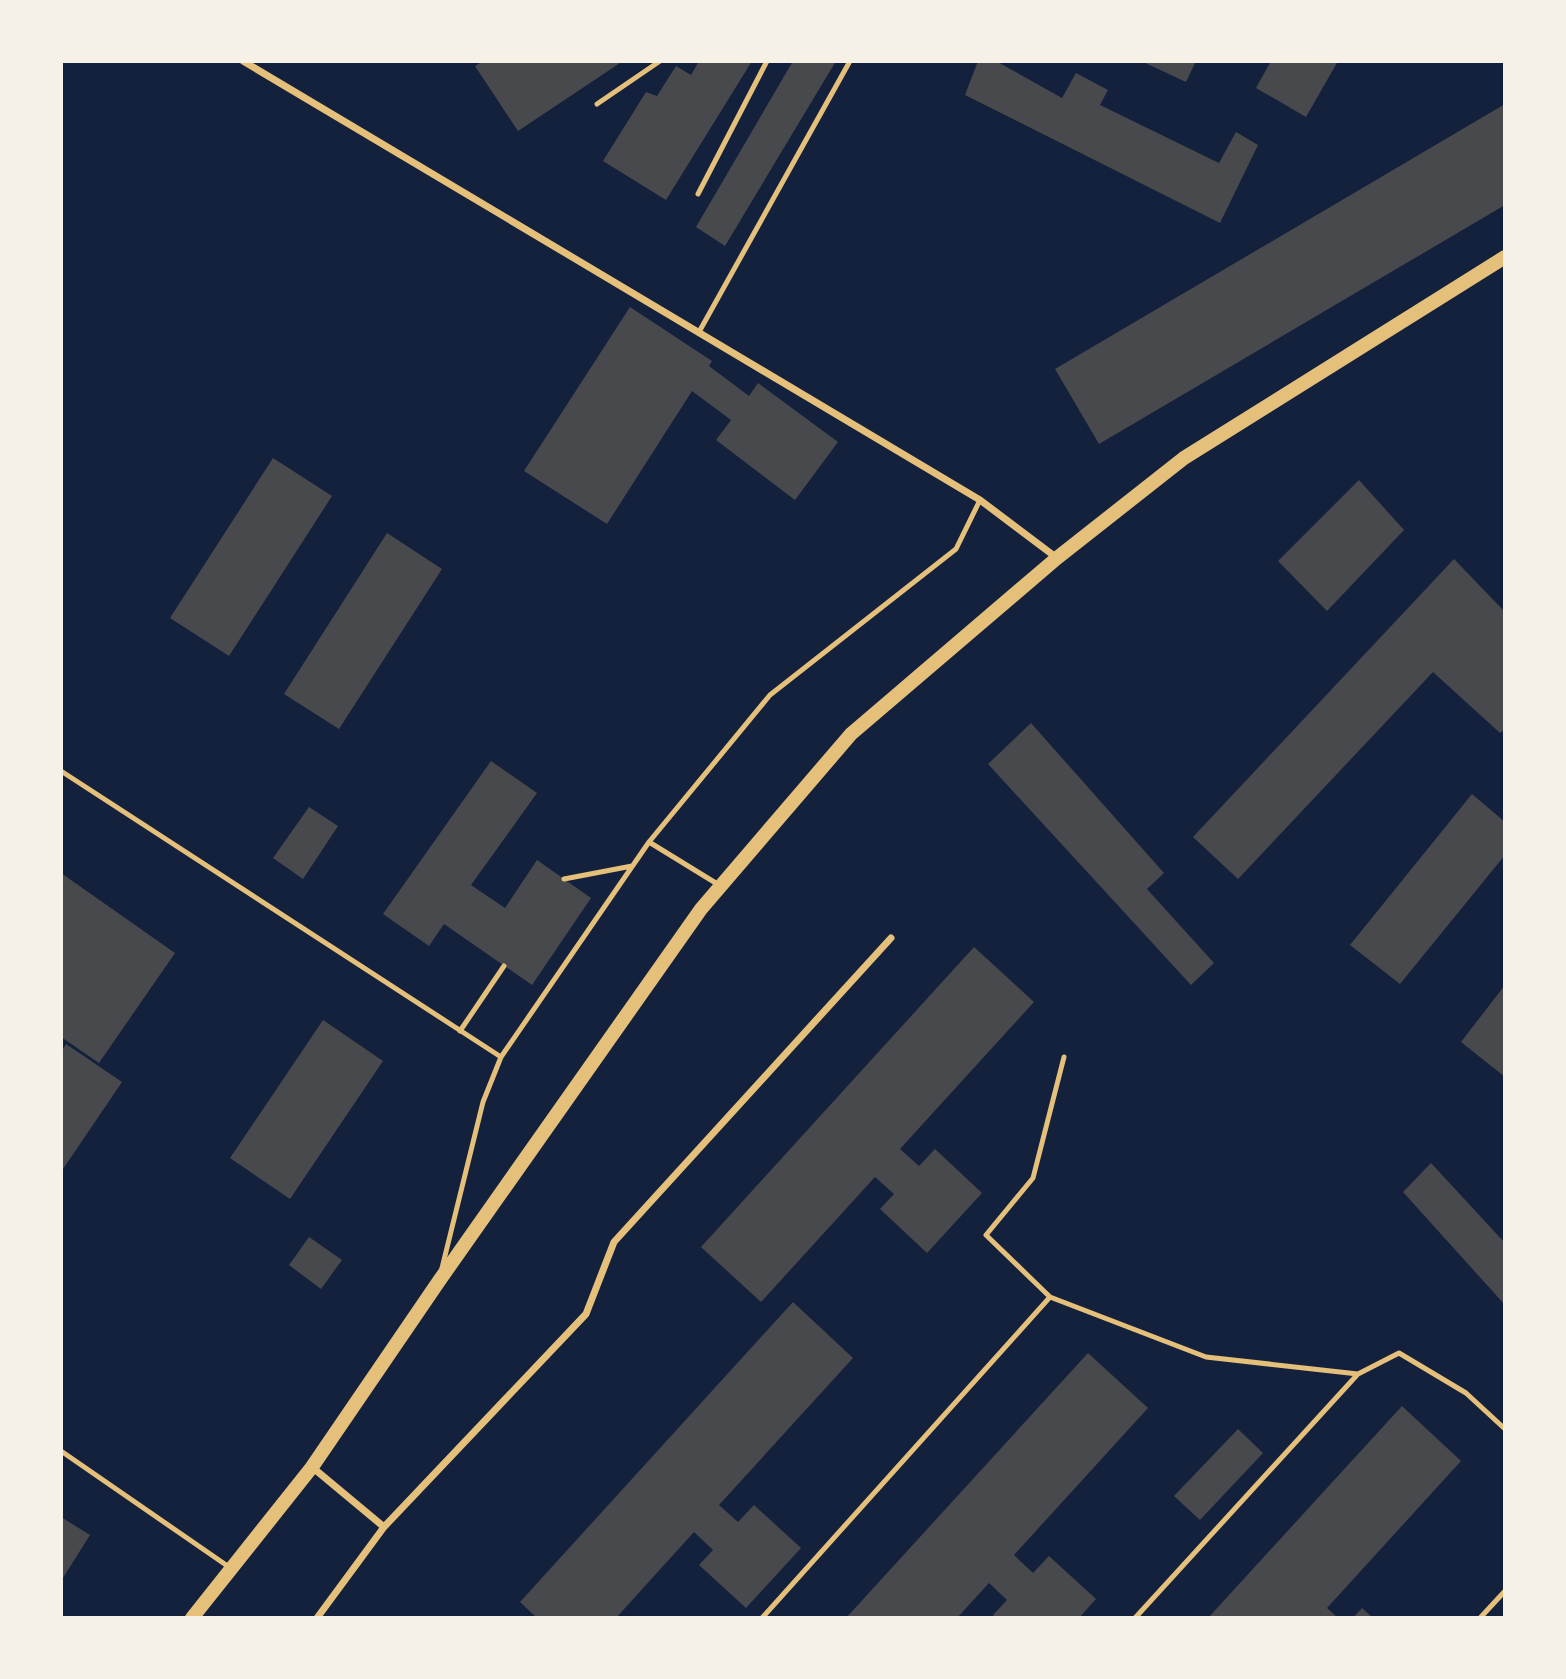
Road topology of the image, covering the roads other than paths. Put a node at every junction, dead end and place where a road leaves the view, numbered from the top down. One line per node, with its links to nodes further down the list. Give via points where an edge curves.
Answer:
1 (243, 61): 8 (street)
2 (660, 61): 5 (lane)
3 (767, 61): 6 (lane)
4 (850, 61): 8 (lane)
5 (597, 104)
6 (698, 194)
7 (1505, 257): 10 (main road, via 1184,458)
8 (699, 332): 9 (street)
9 (980, 500): 10 (street); 12 (lane, via 956,549 770,695)
10 (1057, 558): 15 (main road, via 851,734)
11 (61, 771): 18 (lane)
12 (649, 842): 13 (lane); 15 (lane)
13 (632, 866): 14 (lane); 19 (lane)
14 (564, 879)
15 (719, 885): 21 (main road)
16 (891, 938): 27 (street, via 614,1242 586,1314)
17 (504, 966): 18 (lane)
18 (460, 1031): 19 (lane)
19 (501, 1057): 21 (lane, via 483,1102)
20 (1063, 1057): 22 (lane, via 1033,1178 986,1235)
21 (439, 1281): 26 (main road)
22 (1050, 1297): 23 (lane, via 1206,1357); 32 (lane)
23 (1358, 1374): 24 (lane, via 1399,1353 1466,1393); 33 (lane)
24 (1505, 1429)
25 (61, 1451): 28 (lane)
26 (312, 1467): 27 (street); 28 (main road)
27 (384, 1527): 31 (street)
28 (232, 1569): 30 (main road)
29 (1505, 1591): 34 (lane)
30 (192, 1618)
31 (317, 1618)
32 (762, 1618)
33 (1135, 1618)
34 (1480, 1618)

